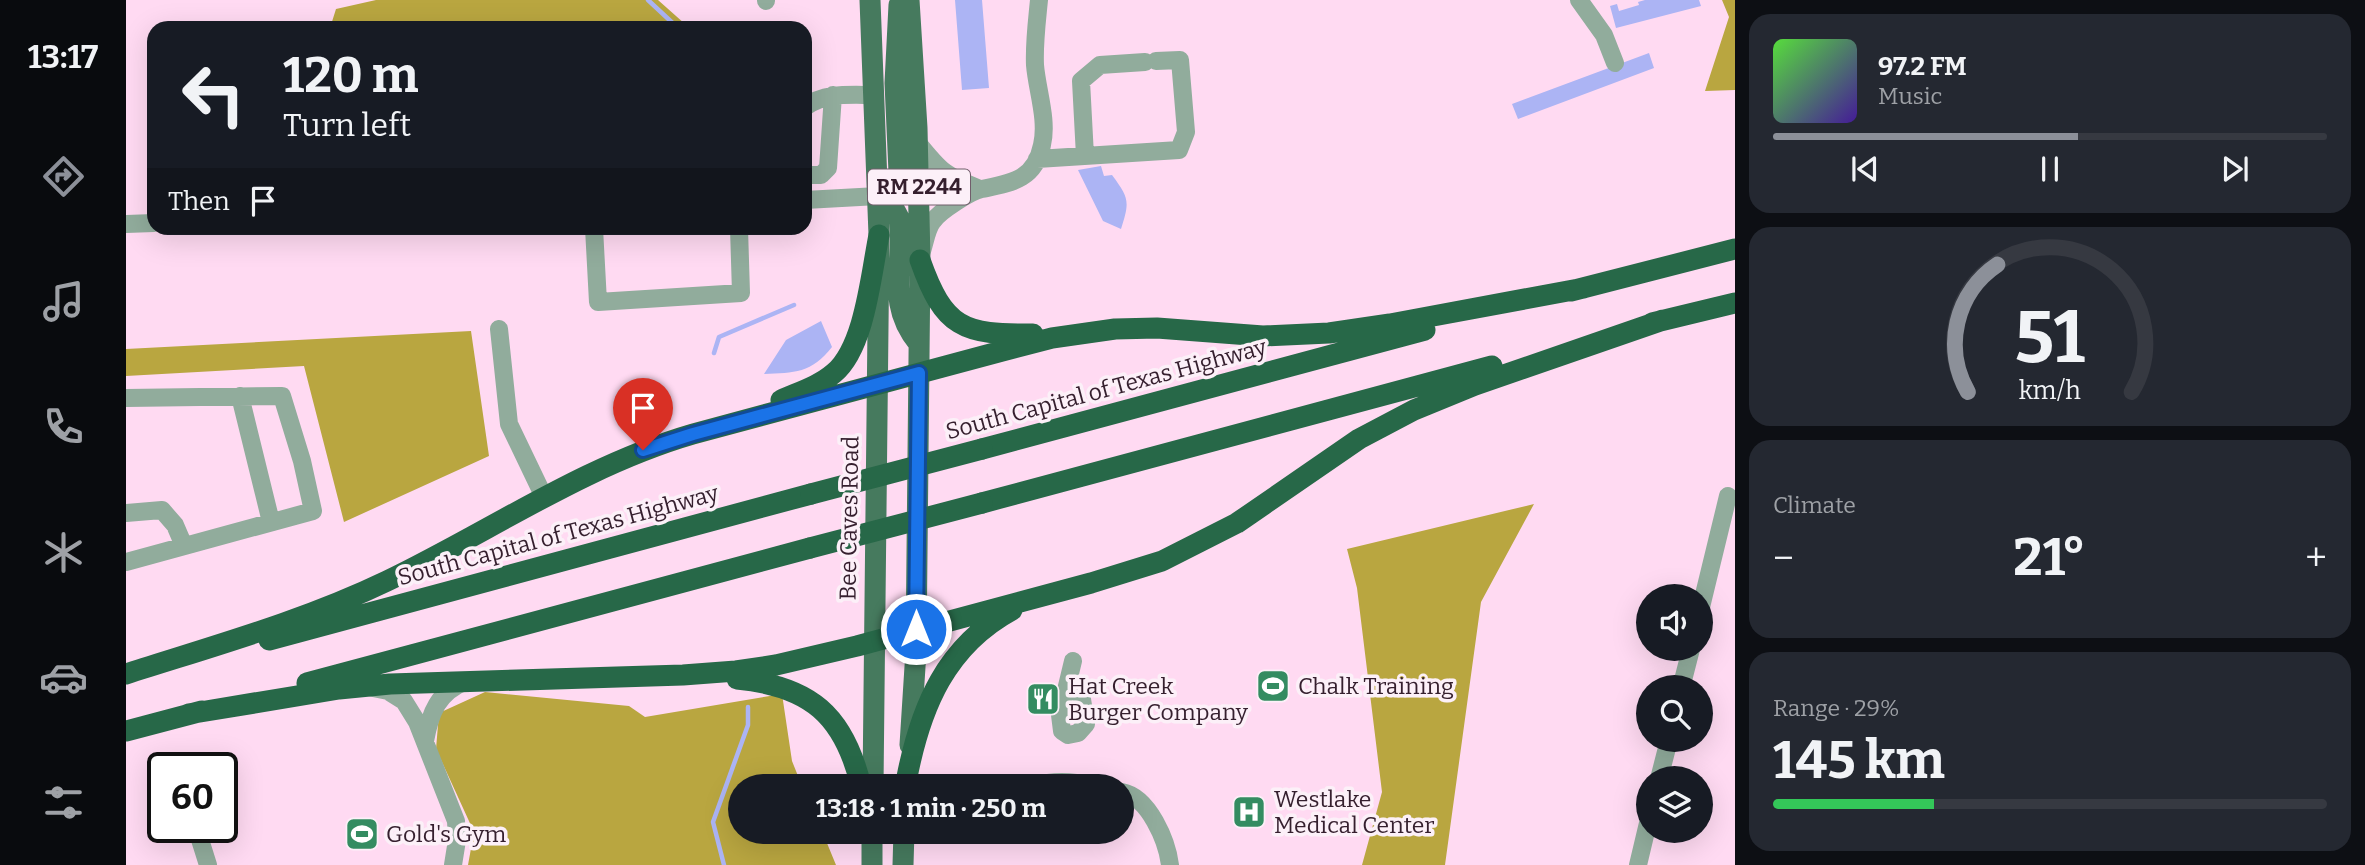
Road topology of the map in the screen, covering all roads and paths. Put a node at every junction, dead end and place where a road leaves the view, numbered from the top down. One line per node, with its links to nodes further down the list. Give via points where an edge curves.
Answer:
1 (870, 0): 8 (main road, Bee Caves Road / RM 2244)
2 (899, 0): 15 (main road, via 895,83 899,172 894,185)
3 (909, 0): 10 (main road, RM 2244)
4 (1039, 0): 12 (street, via 1035,64 1043,144)
5 (1579, 0): 6 (street, via 1604,36)
6 (1615, 63)
7 (833, 95): 8 (street); 9 (street); 13 (street, via 828,168 821,175)
8 (875, 95): 15 (main road, Bee Caves Road / RM 2244)
9 (812, 102)
10 (918, 143): 14 (street, via 948,176); 23 (main road, RM 2244)
11 (1085, 156): 11 (street, via 1081,81 1100,65 1180,60 1186,132 1180,150); 12 (street)
12 (1037, 159): 14 (street, via 1018,181)
13 (812, 175)
14 (981, 189): 23 (street, via 932,221)
15 (878, 196): 16 (street); 21 (main road, Bee Caves Road / RM 2244); 29 (main road, via 892,205 899,218 899,304 904,323)
16 (812, 200)
17 (147, 223): 18 (street)
18 (126, 224)
19 (594, 235): 20 (street, via 597,302 741,293)
20 (739, 235)
21 (879, 235): 31 (main road, Bee Caves Road / RM 2244); 34 (highway, via 858,335 845,362 821,382)
22 (1735, 250): 24 (highway, South Capital of Texas Highway)
23 (920, 260): 28 (highway, via 936,301 963,326 993,334); 29 (main road, RM 2244)
24 (1584, 288): 28 (highway, via 1329,333 1263,335 1143,328); 47 (highway, South Capital of Texas Highway, bridge)
25 (1735, 303): 26 (highway)
26 (1663, 320): 42 (highway, via 1413,410 1359,439 1200,544 1142,568); 51 (highway, bridge)
27 (499, 330): 36 (street, via 509,424)
28 (1077, 333): 30 (highway)
29 (919, 344): 30 (main road, RM 2244)
30 (919, 373): 31 (highway); 43 (main road, RM 2244)
31 (877, 385): 34 (highway); 44 (main road, Bee Caves Road / RM 2244)
32 (240, 396): 33 (street); 38 (street); 38 (street, via 282,396 302,461 313,511)
33 (126, 398)
34 (719, 427): 36 (highway, via 631,455)
35 (1728, 496): 41 (street)
36 (544, 497): 47 (highway, via 366,590)
37 (126, 513): 39 (street, via 162,510 176,525)
38 (271, 522): 39 (street)
39 (184, 546): 40 (street)
40 (126, 562)
41 (1707, 584)
42 (1042, 596): 43 (highway); 57 (highway, via 980,630 953,658 923,718)
43 (916, 629): 44 (highway); 56 (main road, RM 2244)
44 (873, 641): 46 (highway, via 776,665); 55 (main road, Bee Caves Road / RM 2244)
45 (1073, 662): 50 (street, via 1060,715 1062,731 1068,735 1078,733 1086,724)
46 (693, 674): 48 (highway); 54 (highway, via 766,682 805,698 839,729)
47 (126, 677)
48 (469, 680): 49 (highway); 53 (street, via 439,699)
49 (363, 686): 51 (highway); 53 (street, via 388,691 404,701)
50 (1080, 687)
51 (188, 714): 52 (highway)
52 (126, 731)
53 (425, 741): 64 (street, via 456,821)
54 (858, 774)
55 (873, 774)
56 (907, 774)
57 (908, 774)
58 (1134, 798): 67 (street, via 1161,833)
59 (201, 843): 63 (street)
60 (1643, 843): 68 (street)
61 (872, 844): 65 (main road)
62 (904, 844): 66 (main road)
63 (208, 865)
64 (453, 865)
65 (872, 865)
66 (903, 865)
67 (1170, 865)
68 (1638, 865)

